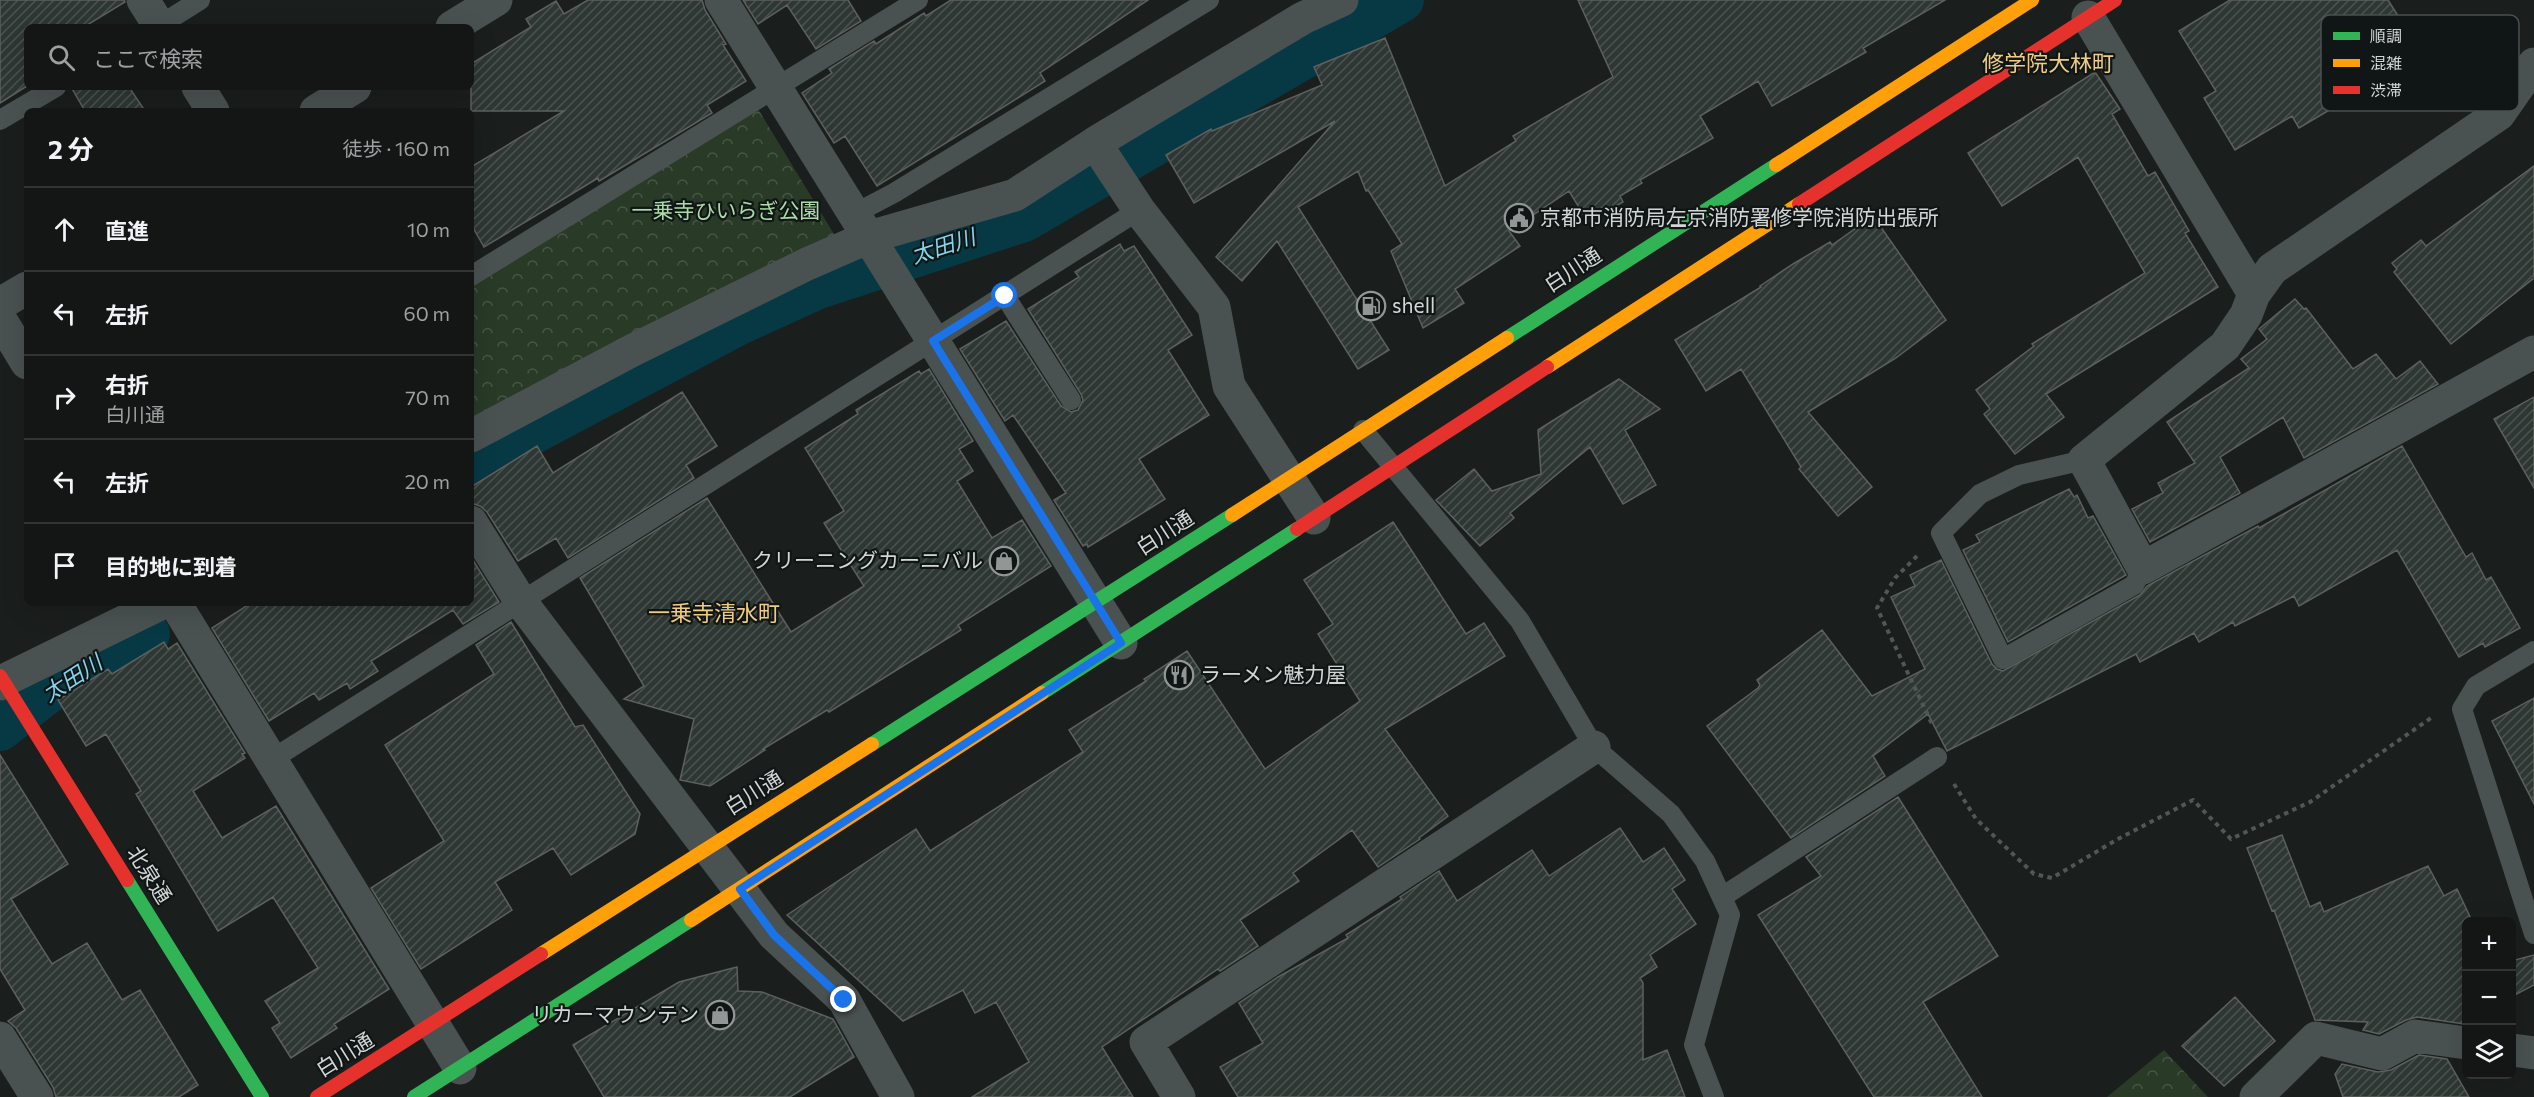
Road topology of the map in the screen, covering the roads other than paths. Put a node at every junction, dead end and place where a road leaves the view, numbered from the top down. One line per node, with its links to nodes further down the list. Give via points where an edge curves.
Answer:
1 (201, 0): 13 (lane)
2 (496, 0): 14 (street)
3 (721, 0): 17 (street)
4 (918, 0): 17 (lane)
5 (1209, 0): 27 (lane, via 894,194)
6 (1342, 0): 10 (street)
7 (1995, 0): 12 (lane)
8 (2032, 0): 12 (street, 白川通)
9 (2115, 0): 11 (street)
10 (1300, 9): 25 (street)
11 (2088, 17): 30 (street); 41 (street)
12 (2005, 18): 38 (street, 白川通)
13 (155, 20)
14 (457, 24)
15 (2534, 64): 16 (street)
16 (2519, 85)
17 (776, 88): 27 (street); 28 (lane)
18 (51, 90): 24 (lane)
19 (200, 90): 21 (street)
20 (350, 90): 22 (street)
21 (211, 108)
22 (321, 108)
23 (2501, 111): 30 (street, via 2272,269)
24 (0, 120)
25 (1095, 143): 26 (street); 27 (street, via 1015,195)
26 (1139, 210): 31 (lane); 42 (street, via 1214,307 1229,386)
27 (862, 225): 34 (street); 39 (street, via 807,264)
28 (474, 274)
29 (24, 290): 32 (street)
30 (2254, 294): 40 (street, via 2246,315 2225,346)
31 (1005, 296): 34 (lane); 37 (lane)
32 (0, 304)
33 (0, 319): 36 (street)
34 (933, 341): 46 (lane); 47 (street)
35 (2534, 352): 45 (street)
36 (24, 358)
37 (1071, 400)
38 (1363, 430): 41 (lane); 42 (street, 白川通)
39 (474, 434)
40 (2084, 460): 45 (street); 45 (lane, via 2019,475 1980,494 1941,532 2003,659 2134,585)
41 (1394, 467): 43 (street); 53 (lane, via 1520,621)
42 (1289, 479): 43 (street); 47 (street, 白川通)
43 (1314, 518): 50 (street)
44 (474, 527): 46 (street)
45 (2143, 568)
46 (521, 602): 55 (lane); 56 (street)
47 (1096, 602): 50 (street); 56 (street, 白川通)
48 (156, 606): 52 (street)
49 (177, 606): 55 (street)
50 (1121, 643): 57 (street)
51 (2534, 651): 59 (lane, via 2476,686 2462,709)
52 (4, 684): 67 (street, 北泉通)
53 (1594, 747): 58 (lane, via 1671,814 1705,861); 71 (street, via 1146,1042)
54 (1937, 758): 58 (lane)
55 (272, 760): 60 (street)
56 (708, 847): 57 (street); 60 (street, 白川通)
57 (740, 889): 65 (street); 70 (street, via 774,935 844,1000)
58 (1722, 897): 72 (lane, via 1731,915 1694,1046)
59 (2534, 934)
60 (434, 1024): 65 (street); 68 (street, 白川通)
61 (0, 1038): 66 (street)
62 (2462, 1042): 73 (street, via 2415,1036 2382,1054 2316,1038)
63 (2516, 1051): 64 (street)
64 (2534, 1053)
65 (460, 1068): 69 (street)
66 (37, 1097)
67 (262, 1097)
68 (317, 1097)
69 (414, 1097)
70 (898, 1097)
71 (1179, 1097)
72 (1714, 1097)
73 (2256, 1097)

